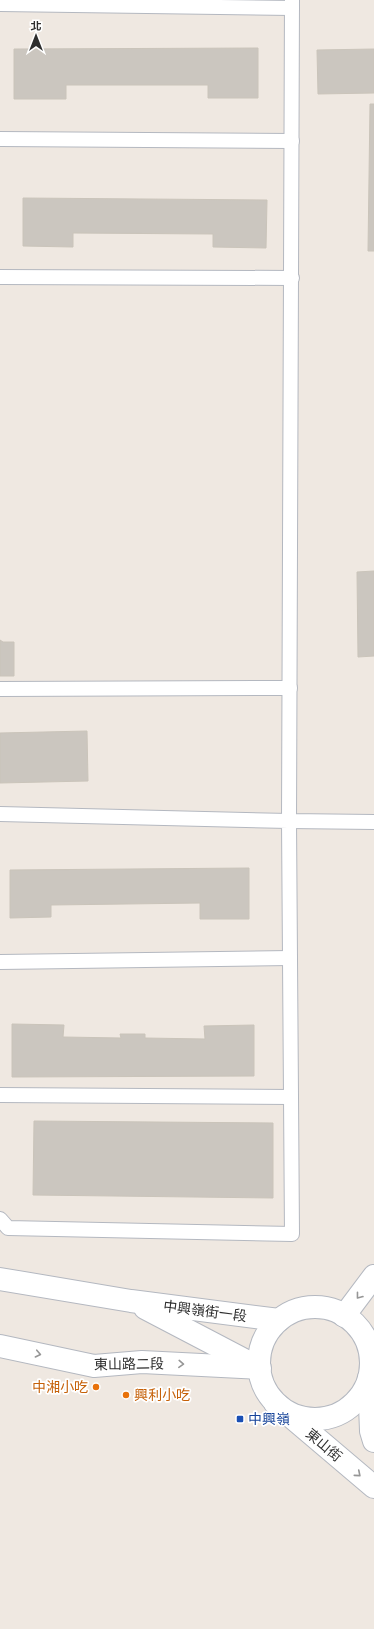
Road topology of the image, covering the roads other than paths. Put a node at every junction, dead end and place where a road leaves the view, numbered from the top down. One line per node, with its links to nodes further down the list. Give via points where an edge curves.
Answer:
1 (0, 4): 2 (lane)
2 (292, 4): 4 (lane)
3 (0, 139): 4 (lane)
4 (292, 141): 6 (lane)
5 (0, 277): 6 (lane)
6 (292, 278): 7 (lane)
7 (290, 688): 8 (lane); 10 (lane)
8 (0, 689)
9 (0, 814): 10 (lane)
10 (289, 821): 11 (lane); 12 (lane)
11 (374, 822)
12 (290, 958): 13 (lane); 15 (lane)
13 (0, 962)
14 (0, 1095): 15 (lane)
15 (291, 1097): 16 (lane, via 292,1234 8,1228)
16 (0, 1219)
17 (374, 1276): 20 (main road, one-way to 20)
18 (0, 1279): 19 (main road, 中興嶺街一段)
19 (131, 1301): 21 (main road, 中興嶺街一段); 23 (main road, 中興嶺街一段)
20 (344, 1316): 21 (main road, via 327,1309 309,1308 293,1312); 24 (main road, via 358,1327 367,1343)
21 (279, 1320): 23 (main road, via 268,1332 261,1346 258,1361)
22 (0, 1346): 23 (main road, 東山路二段, one-way to 23, via 94,1366 142,1362)
23 (260, 1368): 25 (main road, via 266,1391)
24 (372, 1373): 25 (main road, via 361,1396 347,1410 329,1418 310,1420 291,1414); 26 (main road, via 371,1431)
25 (275, 1403): 27 (main road, 東山街, one-way to 27)
26 (374, 1441)
27 (374, 1487)

